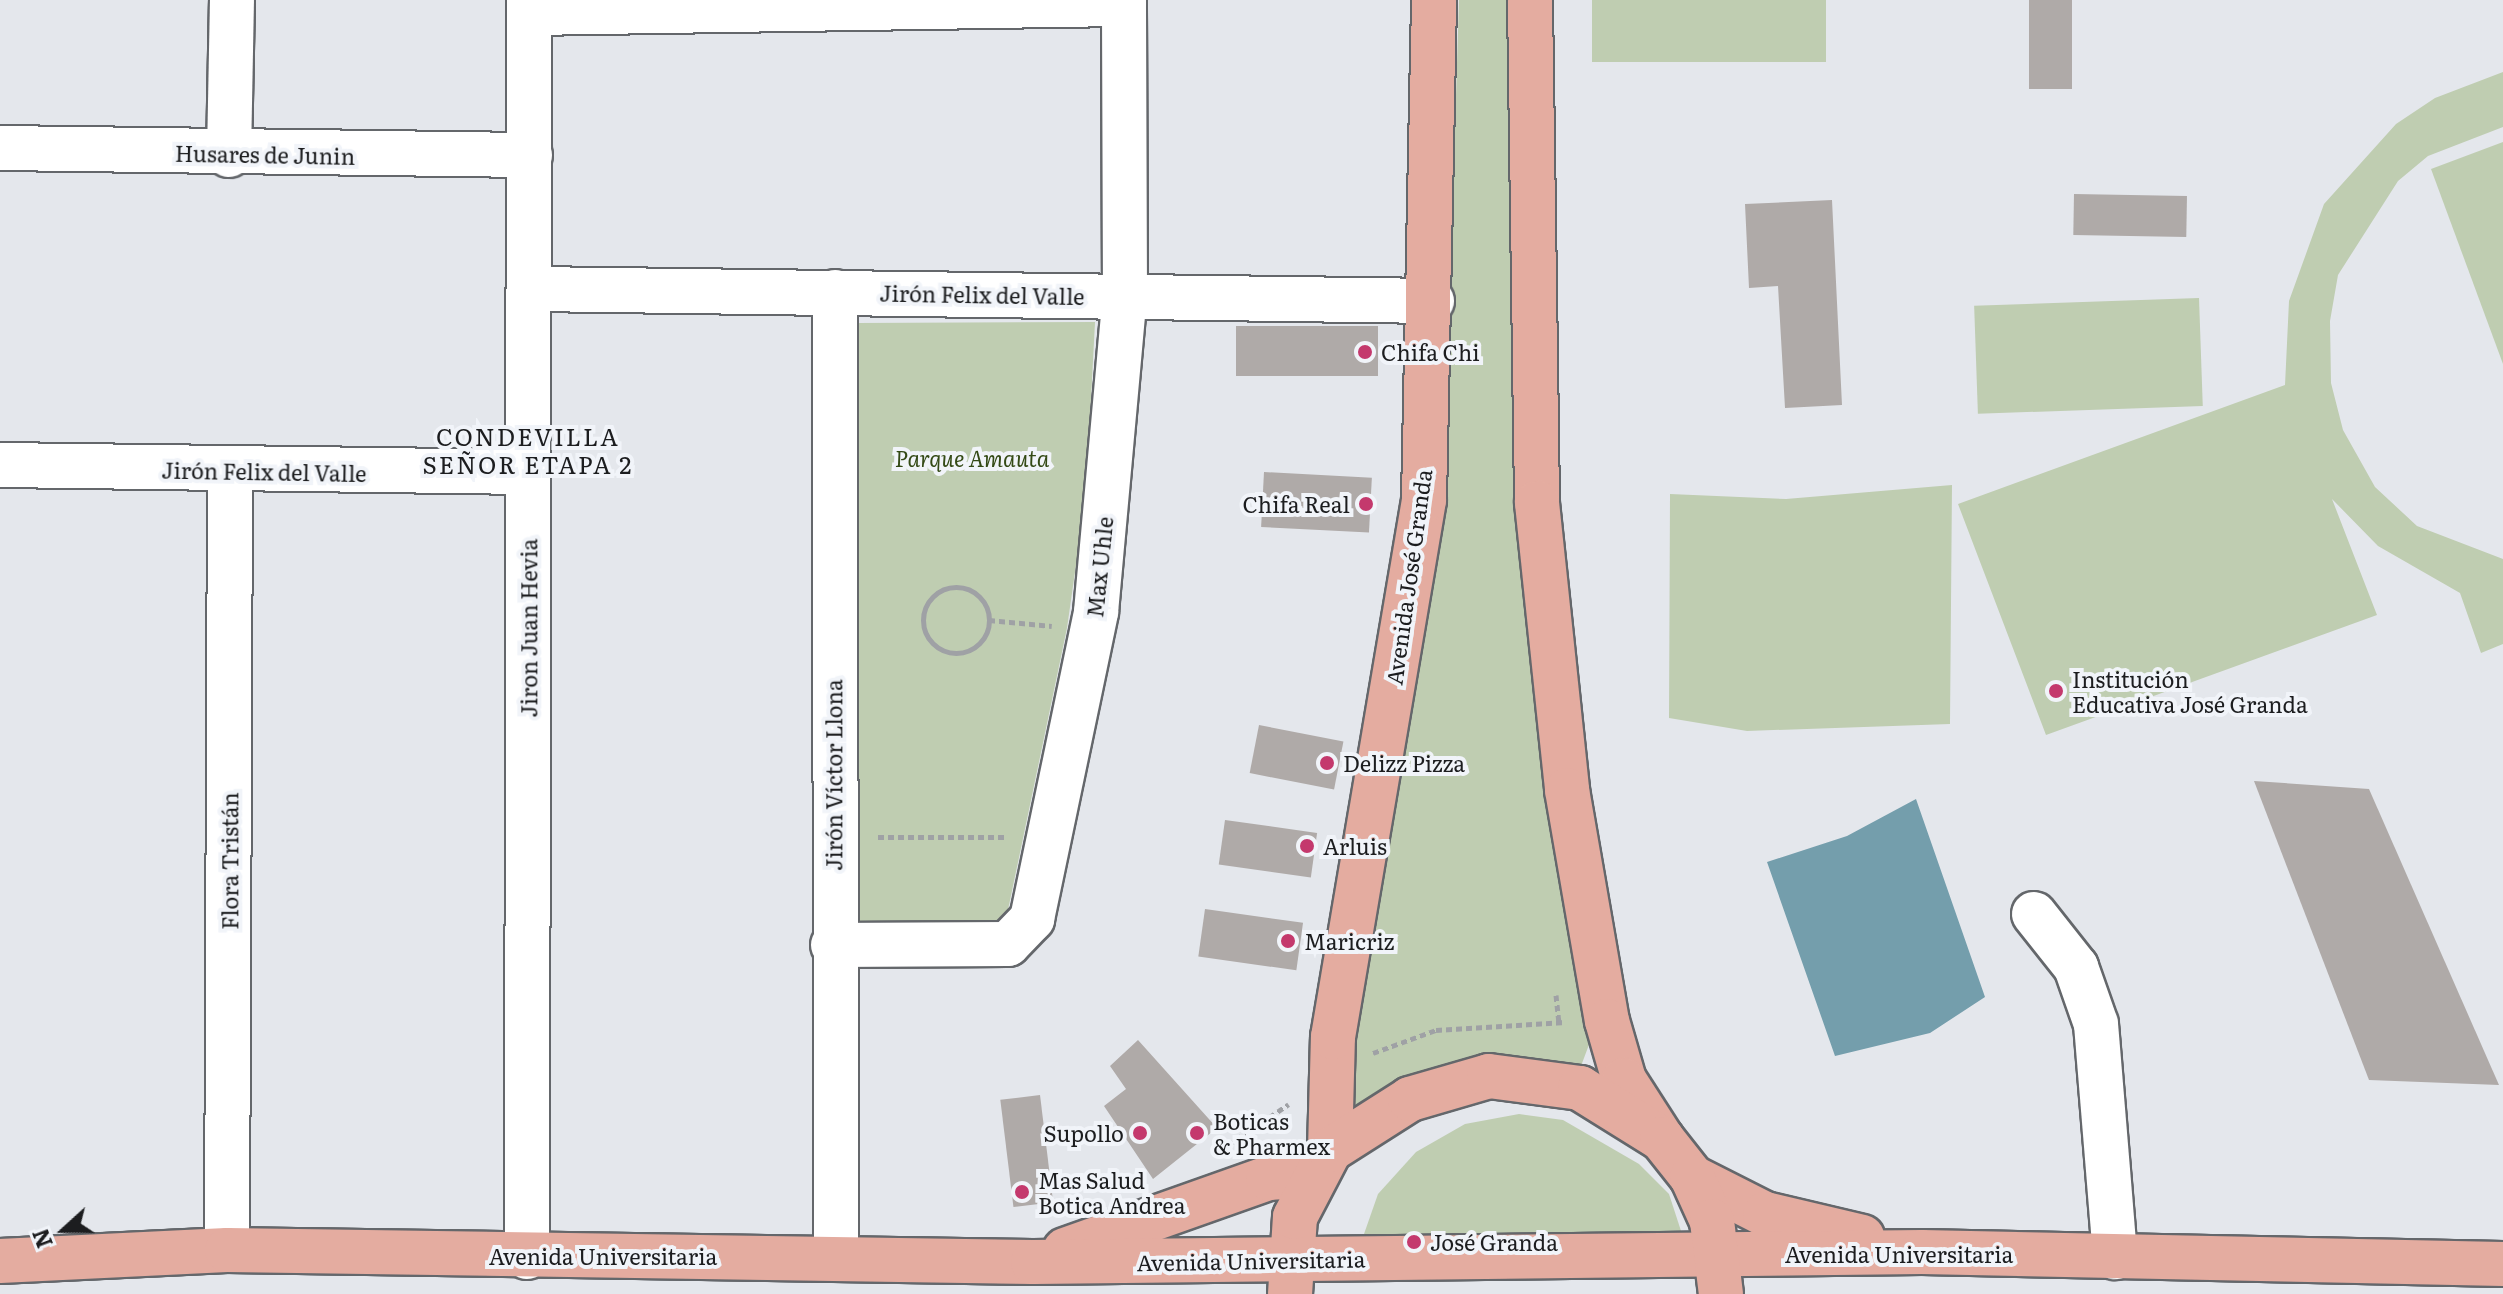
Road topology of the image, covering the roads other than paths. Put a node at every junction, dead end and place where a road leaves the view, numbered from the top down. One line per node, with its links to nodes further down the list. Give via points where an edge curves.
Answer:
1 (232, 0): 8 (street)
2 (1434, 0): 13 (main road, Avenida José Granda)
3 (1530, 0): 19 (main road, via 1537,503 1567,790 1607,1021 1624,1080)
4 (1124, 2): 5 (street); 12 (street, Max Uhle)
5 (842, 5): 6 (street)
6 (529, 6): 9 (street, Jiron Juan Hevia)
7 (0, 148): 8 (street, Husares de Junin)
8 (229, 155): 9 (street, Husares de Junin)
9 (530, 155): 10 (street, Jiron Juan Hevia)
10 (532, 289): 11 (street, Jirón Felix del Valle); 15 (street, Jiron Juan Hevia)
11 (835, 292): 12 (street, Jirón Felix del Valle); 18 (street, Jirón Víctor Llona)
12 (1125, 296): 13 (street, Jirón Felix del Valle); 18 (street, Max Uhle, via 1096,612 1032,919 1008,944)
13 (1432, 301): 20 (main road, Avenida José Granda, via 1424,500 1333,1037)
14 (0, 465): 16 (street, Jirón Felix del Valle)
15 (528, 472): 16 (street, Jirón Felix del Valle); 24 (street, Jiron Juan Hevia)
16 (230, 473): 22 (street, Flora Tristán)
17 (2034, 914): 26 (street, via 2076,967 2096,1024)
18 (833, 945): 25 (street, Jirón Víctor Llona)
19 (1662, 1139): 20 (main road, via 1580,1088 1489,1076 1410,1099); 21 (main road)
20 (1322, 1162): 28 (main road); 31 (main road, via 1295,1217)
21 (1692, 1177): 23 (main road, via 1765,1214); 30 (main road)
22 (227, 1250): 24 (main road, Avenida Universitaria); 27 (main road, Avenida Universitaria)
23 (1922, 1252): 26 (main road, Avenida Universitaria); 30 (main road, Avenida Universitaria)
24 (527, 1257): 25 (main road, Avenida Universitaria)
25 (836, 1257): 28 (main road, Avenida Universitaria)
26 (2115, 1257): 29 (main road, Avenida Universitaria)
27 (0, 1261)
28 (1033, 1262): 31 (main road, Avenida Universitaria)
29 (2503, 1264)
30 (1721, 1274): 31 (main road, Avenida Universitaria)
31 (1289, 1277)

